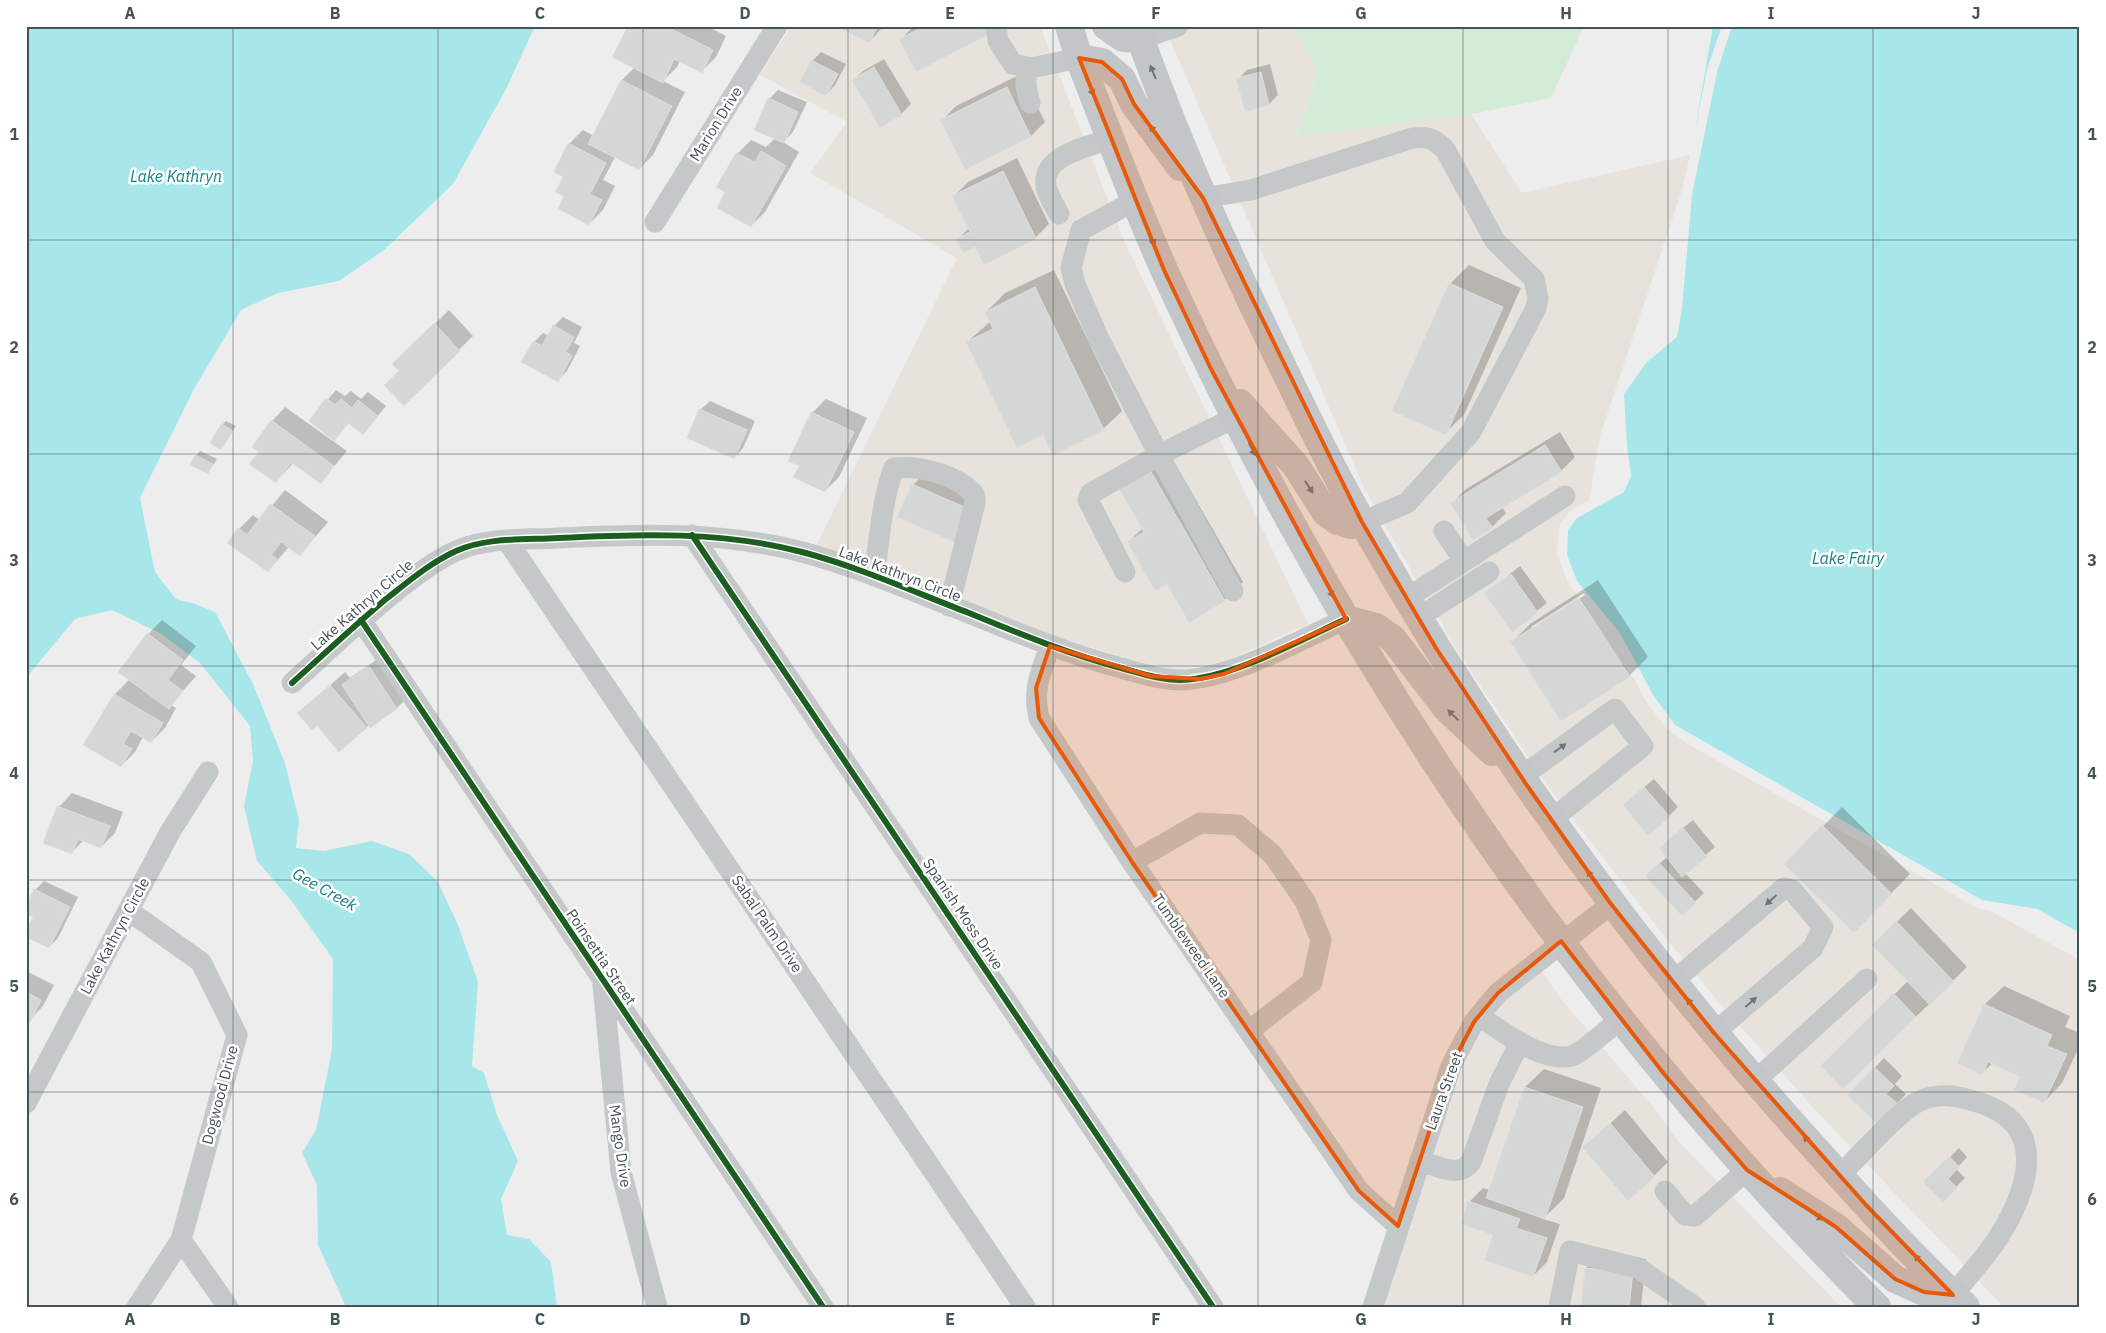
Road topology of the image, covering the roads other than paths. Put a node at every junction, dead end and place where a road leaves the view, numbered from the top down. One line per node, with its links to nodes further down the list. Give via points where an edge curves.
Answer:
1 (777, 26): 14 (street, Marion Drive)
2 (996, 26): 8 (street, via 998,41 1013,64)
3 (1069, 26): 7 (main road)
4 (1106, 26): 6 (main road, via 1124,38)
5 (1178, 26): 6 (street)
6 (1138, 33): 11 (main road, one-way to 6)
7 (1079, 58): 8 (street); 10 (main road, one-way to 10); 11 (main road, one-way to 7, via 1134,104 1122,79 1102,62)
8 (1031, 68): 9 (street, via 1026,84)
9 (1030, 103)
10 (1111, 139): 12 (main road); 13 (street, via 1052,162 1047,191)
11 (1203, 198): 19 (main road, via 1250,301); 19 (street, via 1251,190 1408,139 1429,138 1446,150 1495,241 1534,279 1538,288 1536,308 1471,432 1407,503)
12 (1136, 200): 15 (main road, one-way to 15, via 1164,270); 17 (street, via 1081,230 1071,268 1098,337)
13 (1059, 214)
14 (655, 222)
15 (1211, 369): 16 (main road); 19 (main road, one-way to 19, via 1296,466 1326,513 1351,526)
16 (1236, 417): 17 (street); 30 (main road, one-way to 30, via 1273,491)
17 (1159, 455): 24 (street, via 1090,494 1088,500); 27 (street)
18 (1565, 496): 23 (street)
19 (1362, 522): 29 (main road)
20 (1444, 531): 23 (street)
21 (692, 535): 22 (street, Lake Kathryn Circle, via 641,534); 26 (street, Lake Kathryn Circle, via 801,552); 63 (street, Spanish Moss Drive)
22 (508, 542): 31 (street, Lake Kathryn Circle, via 482,543 427,566); 62 (street, Sabal Palm Drive)
23 (1464, 561): 29 (street)
24 (1125, 572)
25 (1489, 572): 29 (street)
26 (874, 576): 28 (street, Lake Kathryn Circle); 28 (street, via 882,504 894,468 930,472 959,482 974,494 976,503)
27 (1233, 591)
28 (949, 606): 32 (street, Lake Kathryn Circle)
29 (1412, 608): 35 (main road)
30 (1346, 619): 32 (street, Lake Kathryn Circle, via 1224,674 1200,679 1151,676); 35 (main road, one-way to 30, via 1446,708 1393,639 1376,627); 40 (main road, via 1429,753)
31 (361, 620): 33 (street, Lake Kathryn Circle); 43 (street, Poinsettia Street)
32 (1050, 646): 37 (street, Tumbleweed Lane, via 1036,688 1039,718)
33 (292, 683)
34 (208, 772): 39 (street, Lake Kathryn Circle, via 170,832)
35 (1523, 780): 36 (main road); 36 (street, one-way to 36, via 1615,709 1643,746)
36 (1551, 820): 38 (main road, one-way to 36)
37 (1132, 862): 46 (street, Tumbleweed Lane); 46 (street, via 1200,822 1238,825 1273,855 1304,901 1321,940 1312,982)
38 (1611, 904): 40 (street, Laura Street); 42 (main road)
39 (129, 911): 50 (street, Lake Kathryn Circle); 56 (street, Dogwood Drive, via 201,962 236,1036)
40 (1561, 941): 44 (street, Laura Street, via 1498,993); 45 (main road)
41 (1867, 979): 49 (street)
42 (1673, 981): 47 (main road, one-way to 42); 47 (street, one-way to 42, via 1813,948 1823,927 1792,890 1784,888)
43 (603, 982): 60 (street, Mango Drive, via 621,1172); 61 (street, Poinsettia Street)
44 (1479, 1016): 48 (street); 51 (street, Laura Street, via 1451,1066)
45 (1621, 1019): 48 (street, via 1573,1056 1553,1056); 52 (main road)
46 (1250, 1030): 55 (street, Tumbleweed Lane, via 1360,1191)
47 (1714, 1033): 49 (main road)
48 (1519, 1044): 51 (street, via 1499,1084 1466,1169 1459,1172)
49 (1756, 1081): 53 (main road, one-way to 49)
50 (26, 1103)
51 (1420, 1160): 55 (street, Laura Street)
52 (1747, 1170): 54 (street, via 1695,1216 1685,1215); 57 (main road, one-way to 57, via 1836,1228 1895,1278 1924,1292); 67 (main road)
53 (1840, 1176): 57 (main road, one-way to 53); 57 (street, via 1918,1101 1939,1094 1971,1099 1994,1108 2014,1122 2024,1137 2027,1167 2021,1194)
54 (1665, 1191)
55 (1398, 1226): 64 (street, Laura Street)
56 (181, 1240): 58 (street, Dogwood Drive); 59 (street)
57 (1960, 1301)
58 (137, 1307)
59 (228, 1307)
60 (657, 1307)
61 (823, 1307)
62 (1025, 1307)
63 (1214, 1307)
64 (1373, 1307)
65 (1559, 1307): 66 (street, via 1570,1251 1638,1268)
66 (1695, 1307)
67 (1876, 1307)

